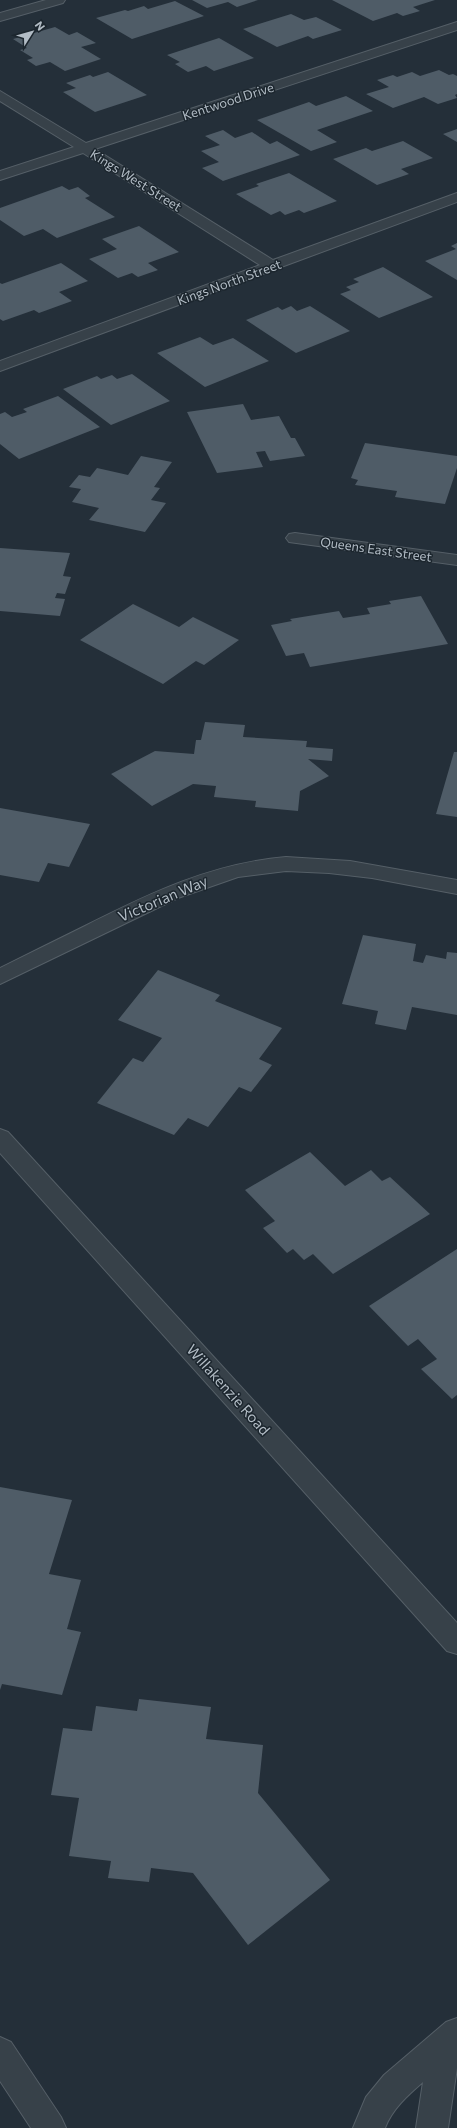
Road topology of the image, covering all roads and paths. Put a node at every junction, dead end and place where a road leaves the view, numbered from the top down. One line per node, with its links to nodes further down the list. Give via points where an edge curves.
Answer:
1 (59, 0): 2 (street)
2 (0, 17)
3 (457, 26): 5 (street, Kentwood Drive)
4 (0, 94): 5 (street, Kings West Street)
5 (86, 148): 6 (street, Kentwood Drive); 8 (street, Kings West Street)
6 (0, 176)
7 (457, 197): 8 (street, Kings North Street)
8 (272, 266): 9 (street, Kings North Street)
9 (0, 366)
10 (295, 538): 11 (street, Queens East Street)
11 (457, 560)
12 (457, 887): 13 (street, Victorian Way, via 322,865 284,864 246,870 178,889)
13 (0, 977)
14 (0, 1138): 15 (street, Willakenzie Road)
15 (457, 1642)
16 (451, 2038): 19 (street, via 395,2086 377,2108); 20 (street)
17 (0, 2053): 18 (street)
18 (50, 2128)
19 (369, 2128)
20 (432, 2128)

